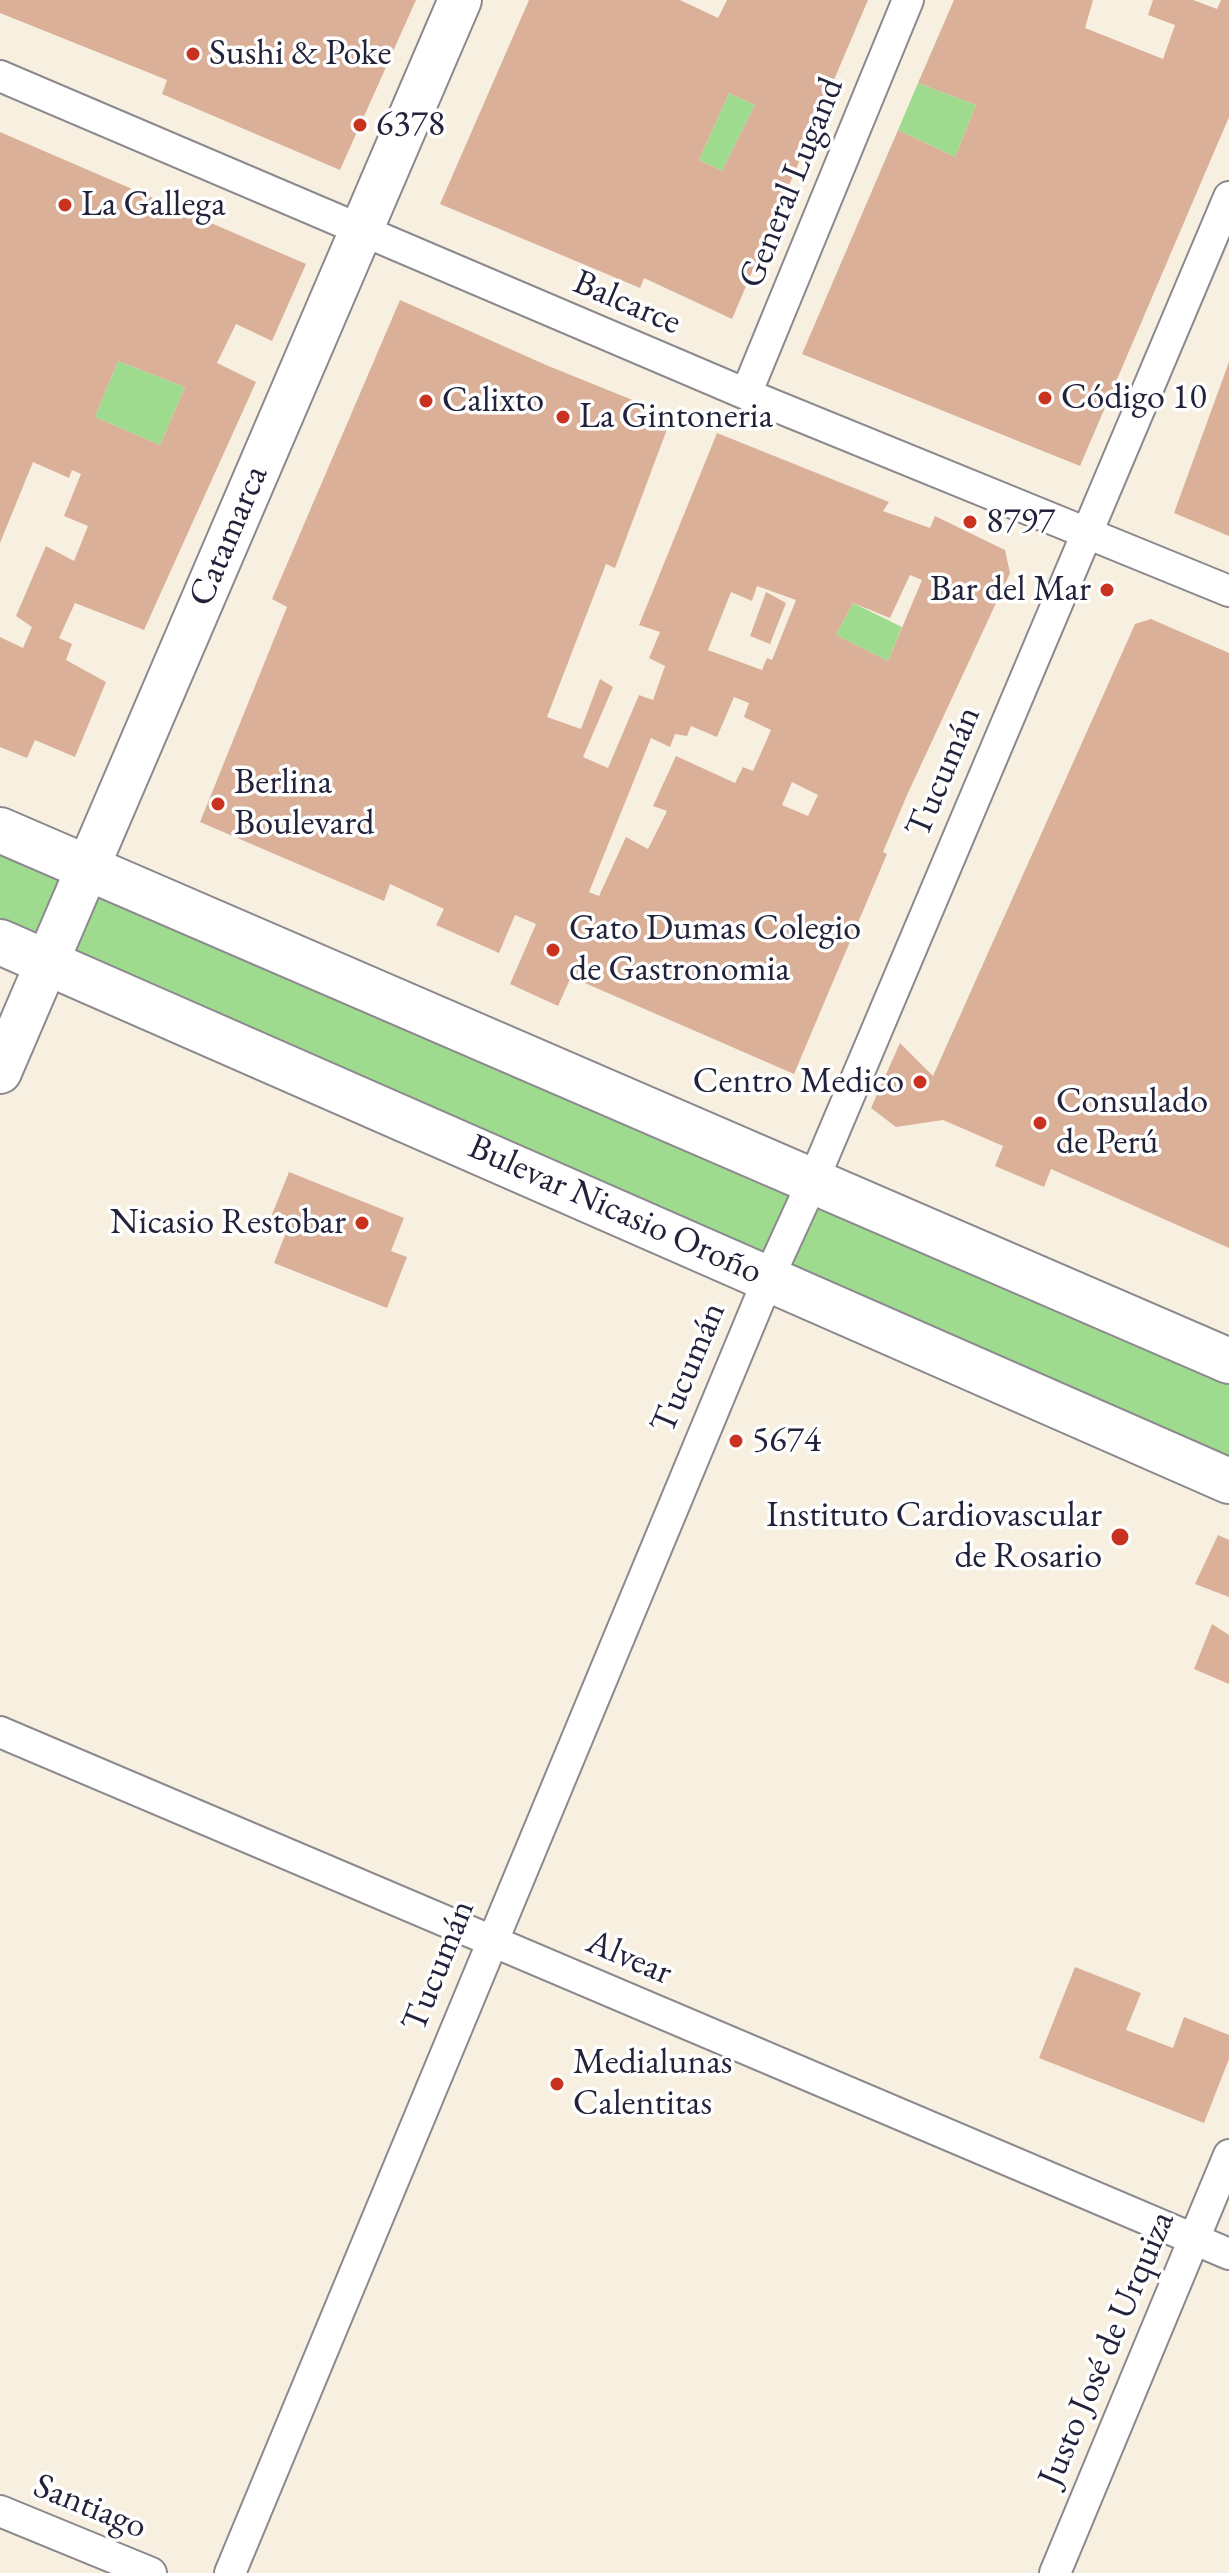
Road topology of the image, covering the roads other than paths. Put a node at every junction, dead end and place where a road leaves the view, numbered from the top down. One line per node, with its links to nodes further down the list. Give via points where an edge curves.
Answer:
1 (460, 0): 5 (main road, Catamarca)
2 (908, 0): 6 (street, General Lugand)
3 (0, 76): 5 (street, Balcarce)
4 (1229, 197): 7 (street, Tucumán)
5 (360, 232): 6 (street, Balcarce); 10 (main road, Catamarca)
6 (746, 394): 7 (street, Balcarce)
7 (1088, 530): 8 (street, Balcarce); 14 (street, Tucumán)
8 (1229, 591)
9 (0, 830): 10 (main road)
10 (87, 866): 12 (main road, Catamarca); 14 (main road)
11 (0, 942): 12 (main road, Bulevar Nicasio Oroño)
12 (47, 961): 13 (main road, Catamarca); 15 (main road, Bulevar Nicasio Oroño)
13 (0, 1072)
14 (813, 1181): 15 (street, Tucumán); 16 (main road)
15 (769, 1277): 17 (main road, Bulevar Nicasio Oroño); 19 (street, Tucumán)
16 (1229, 1361)
17 (1229, 1481)
18 (0, 1732): 19 (street, Alvear)
19 (491, 1941): 21 (street, Alvear); 25 (street, Tucumán)
20 (1229, 2155): 21 (street, Justo José de Urquiza)
21 (1194, 2239): 22 (street, Alvear); 26 (street, Justo José de Urquiza)
22 (1229, 2254)
23 (0, 2511): 24 (street, Santiago)
24 (151, 2573)
25 (230, 2573)
26 (1055, 2573)

